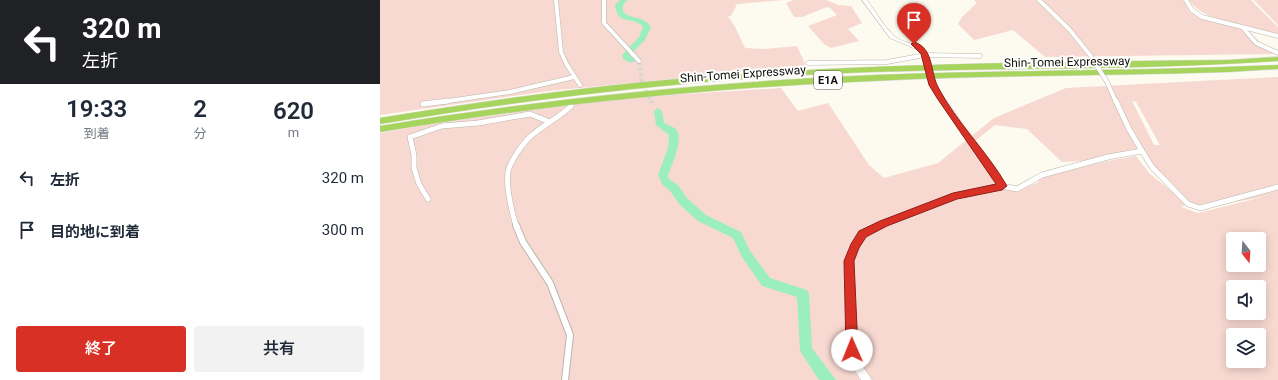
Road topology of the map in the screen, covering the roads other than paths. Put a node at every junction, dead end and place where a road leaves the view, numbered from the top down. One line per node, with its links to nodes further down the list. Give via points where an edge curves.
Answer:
1 (556, 0): 15 (street, via 561,52)
2 (604, 0): 12 (street, via 604,23)
3 (864, 0): 9 (street, via 896,40 914,44)
4 (1039, 0): 22 (street, bridge, via 1069,29 1090,55 1107,82)
5 (1186, 0): 6 (street, via 1192,10 1202,17)
6 (1244, 29): 7 (street); 8 (street, via 1256,43)
7 (1278, 36)
8 (1278, 53)
9 (925, 56): 10 (street); 13 (street, via 887,62); 23 (street, bridge, via 933,85)
10 (980, 56)
11 (1278, 59): 19 (highway, Shin-Tomei Expressway / E1A, via 889,69 761,75 545,96)
12 (639, 61)
13 (808, 63)
14 (1278, 67): 21 (highway, Shin-Tomei Expressway / E1A, via 1177,72 939,76 758,84 561,102)
15 (574, 77): 16 (street); 17 (street, via 510,92)
16 (580, 85)
17 (423, 104)
18 (572, 106): 20 (street)
19 (380, 120)
20 (550, 122): 25 (street, via 530,114 442,126 410,137 414,168 419,184); 26 (street, via 521,147 508,171 508,184 510,207 522,242 550,283 570,335)
21 (380, 129)
22 (1142, 151): 23 (street, via 1108,157 1042,175 1017,189); 24 (street, via 1152,167 1188,204 1200,208)
23 (1002, 186): 27 (street, via 956,196 863,234 849,261 852,350 858,368)
24 (1278, 187)
25 (428, 199)
26 (565, 380)
27 (867, 380)

